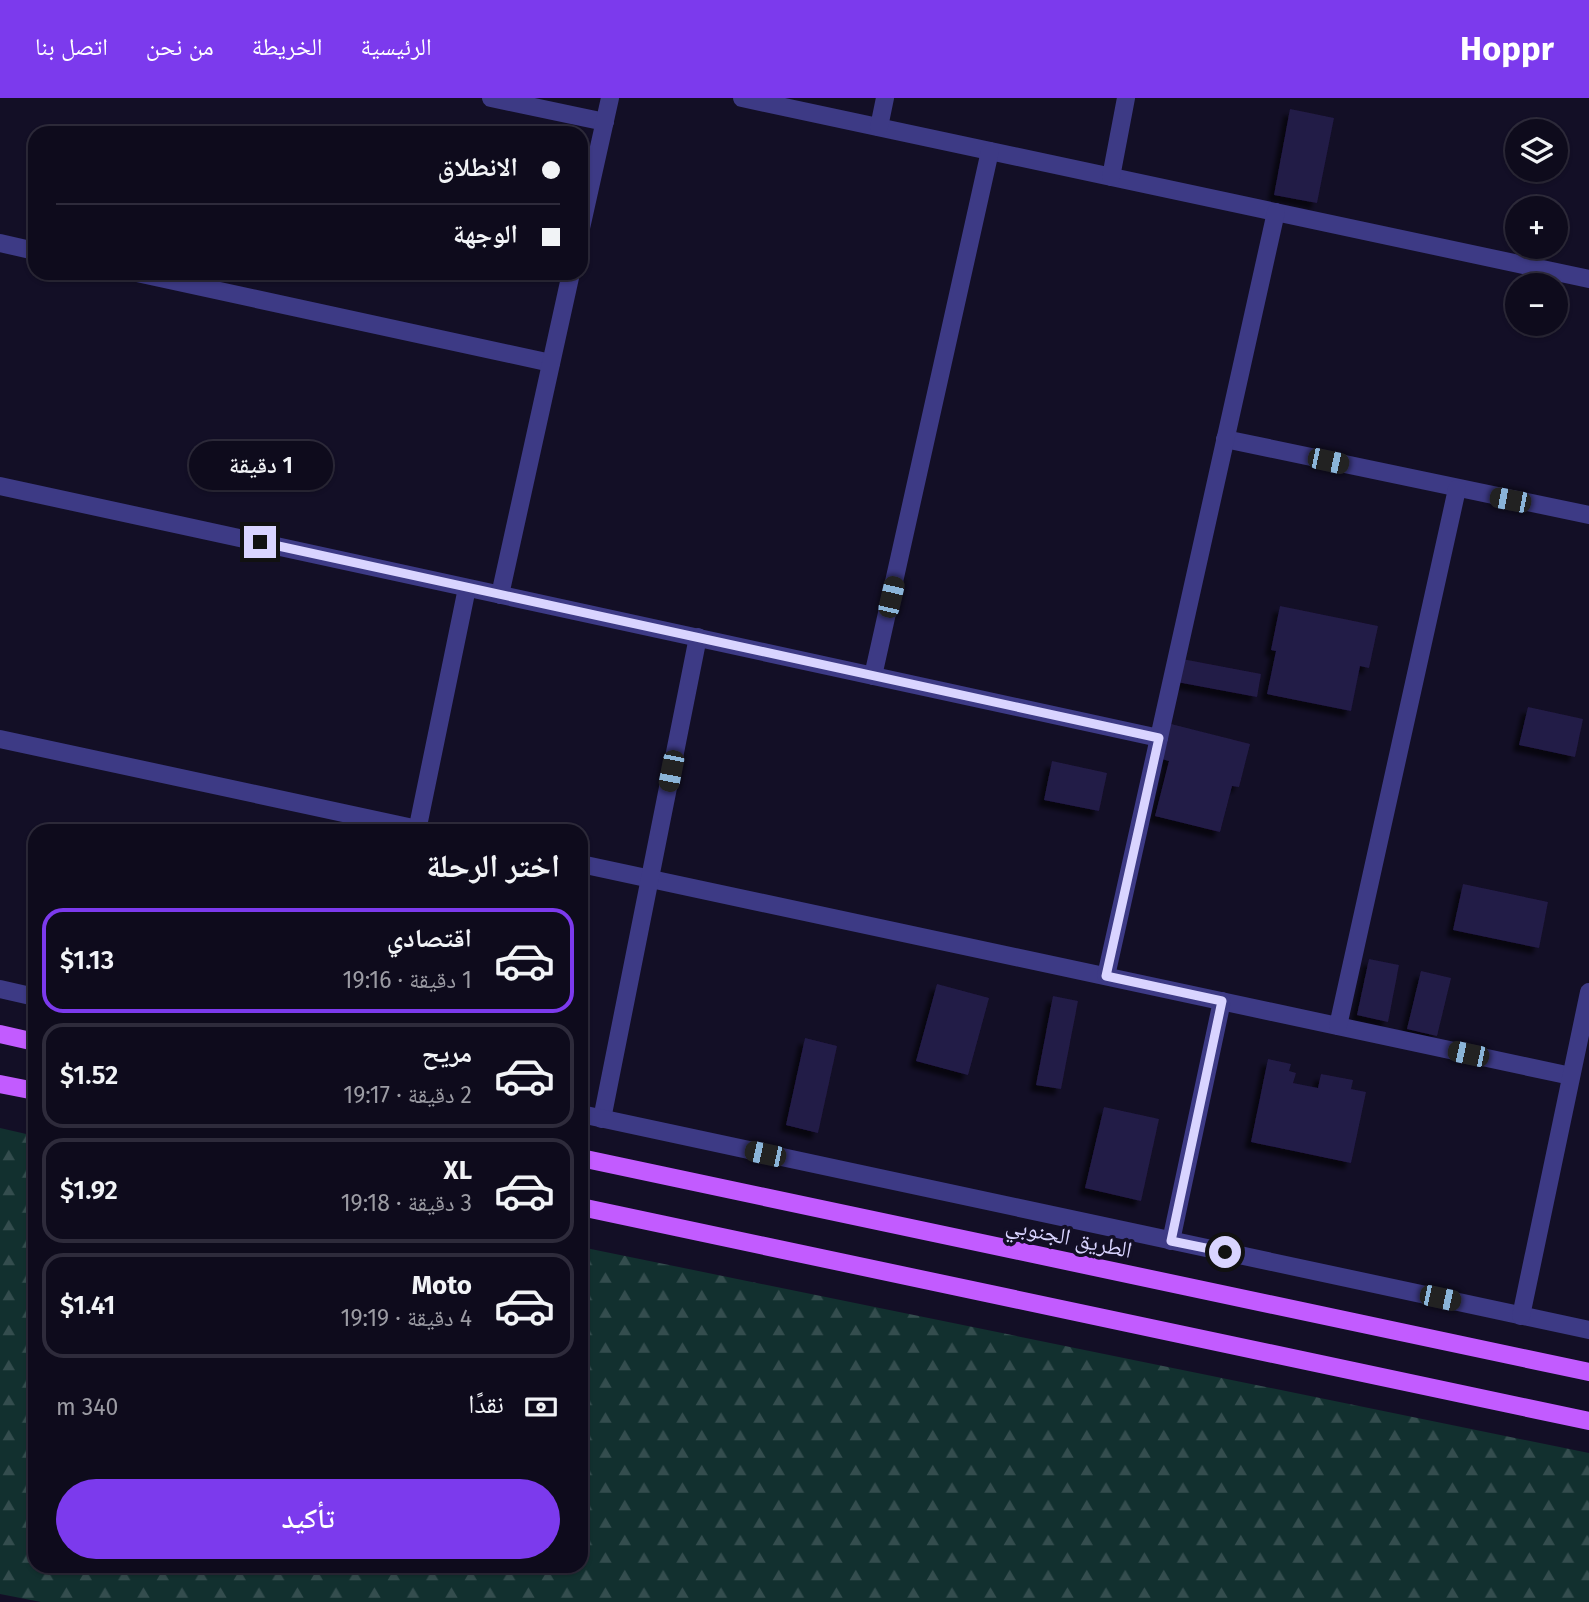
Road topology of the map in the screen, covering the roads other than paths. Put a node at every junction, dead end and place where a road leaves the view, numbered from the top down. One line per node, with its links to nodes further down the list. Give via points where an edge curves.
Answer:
1 (491, 98): 6 (street)
2 (610, 98): 6 (street)
3 (742, 98): 7 (street)
4 (885, 98): 7 (street)
5 (1126, 98): 9 (street)
6 (604, 122): 10 (street)
7 (879, 127): 8 (street)
8 (990, 150): 9 (street); 25 (street)
9 (1111, 177): 11 (street)
10 (588, 196)
11 (1276, 212): 14 (street); 18 (street)
12 (0, 243): 13 (street)
13 (28, 249)
14 (1589, 279)
15 (169, 280): 17 (street)
16 (569, 280): 17 (street)
17 (551, 363): 23 (street)
18 (1225, 439): 20 (street); 26 (street)
19 (0, 486): 22 (street)
20 (1457, 489): 21 (street); 37 (street)
21 (1589, 515)
22 (467, 587): 23 (street); 29 (street)
23 (500, 595): 24 (street)
24 (698, 638): 25 (street); 31 (street)
25 (873, 676): 26 (street)
26 (1159, 738): 32 (street)
27 (0, 739): 28 (street)
28 (388, 824)
29 (421, 824)
30 (588, 866): 31 (street)
31 (650, 879): 32 (street); 44 (street)
32 (1106, 976): 36 (street)
33 (0, 989): 35 (street)
34 (1589, 992): 40 (street)
35 (28, 995)
36 (1222, 1001): 37 (street); 47 (street)
37 (1338, 1026): 40 (street)
38 (0, 1034): 39 (main road)
39 (28, 1040)
40 (1571, 1076): 48 (street)
41 (0, 1084): 42 (main road)
42 (28, 1090)
43 (588, 1116): 44 (street)
44 (602, 1119): 47 (street)
45 (588, 1159): 50 (main road, الطريق الجنوبي)
46 (588, 1208): 51 (main road)
47 (1171, 1241): 48 (street)
48 (1521, 1316): 49 (street)
49 (1589, 1330)
50 (1589, 1372)
51 (1589, 1421)

